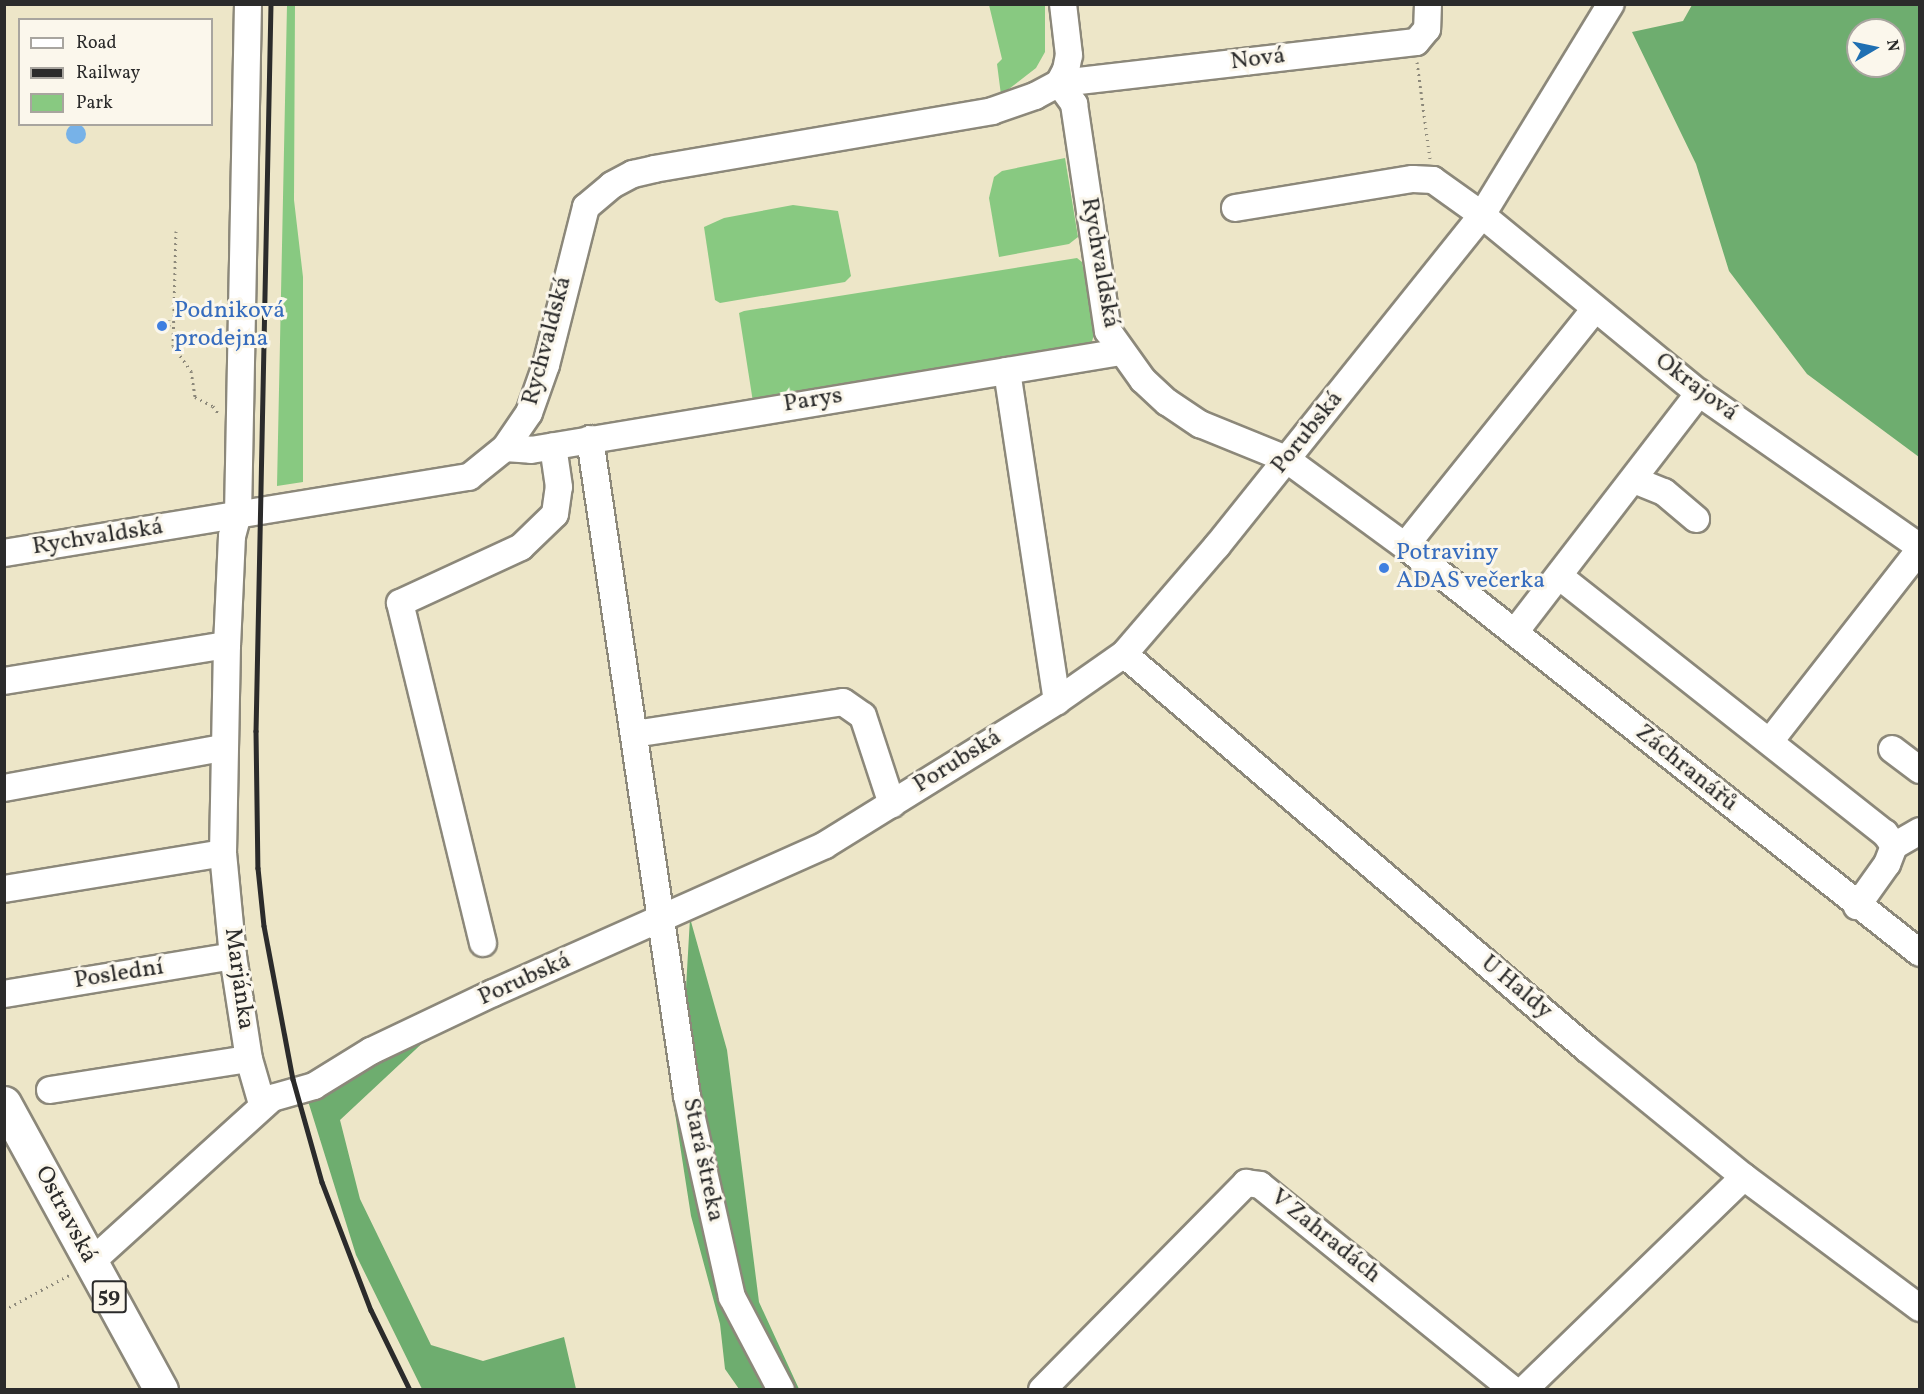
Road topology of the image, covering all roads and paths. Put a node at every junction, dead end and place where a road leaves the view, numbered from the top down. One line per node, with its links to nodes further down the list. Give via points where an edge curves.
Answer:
1 (248, 4): 23 (street, Marjánka)
2 (1063, 4): 6 (street, via 1069,55)
3 (1428, 4): 5 (street, via 1427,29)
4 (1611, 4): 9 (street, Porubská)
5 (1416, 42): 6 (street, Nová); 7 (path)
6 (1059, 83): 14 (street, Rychvaldská, via 1074,104 1108,332); 20 (street, Rychvaldská, via 992,111 681,164 633,174 612,185 585,207 546,365 530,413)
7 (1433, 180): 8 (street, via 1413,179); 9 (street)
8 (1235, 208)
9 (1482, 215): 11 (street, Okrajová); 21 (street, Porubská)
10 (176, 231): 17 (path, via 173,346 191,371 195,397 213,406)
11 (1594, 310): 16 (street, Okrajová); 25 (street)
12 (169, 320): 13 (path)
13 (169, 326)
14 (1121, 352): 15 (street, Parys); 21 (street, Rychvaldská, via 1167,402 1200,424)
15 (1007, 371): 18 (street, Parys); 33 (street)
16 (1699, 393): 22 (street); 26 (street, Okrajová)
17 (222, 420)
18 (590, 440): 19 (street, Parys); 34 (street, Stará štreka)
19 (553, 446): 20 (street, Parys); 47 (street, via 559,487 555,514 521,547 400,603)
20 (506, 448): 23 (street, Rychvaldská, via 469,477)
21 (1286, 459): 25 (street, Záchranářů); 31 (street, Porubská)
22 (1634, 480): 24 (street, via 1664,492); 28 (street)
23 (238, 514): 27 (street, Rychvaldská); 30 (street, Marjánka, via 232,536)
24 (1696, 519)
25 (1406, 546): 29 (street, Záchranářů)
26 (1920, 548): 35 (street)
27 (4, 553)
28 (1559, 576): 29 (street); 35 (street)
29 (1515, 632): 45 (street, Záchranářů)
30 (227, 645): 32 (street); 36 (street, Marjánka)
31 (1124, 654): 33 (street, Porubská); 55 (street, U Haldy)
32 (4, 681)
33 (1057, 701): 40 (street, Porubská)
34 (634, 734): 40 (street, via 843,702 863,716); 46 (street, Stará štreka)
35 (1771, 740): 42 (street, via 1885,833)
36 (223, 748): 39 (street); 43 (street, Marjánka)
37 (1893, 749): 38 (street)
38 (1920, 770)
39 (4, 788)
40 (892, 804): 46 (street, Porubská, via 825,845)
41 (1920, 831): 42 (street)
42 (1894, 846): 45 (street, via 1887,864)
43 (224, 853): 44 (street); 49 (street, Marjánka)
44 (4, 890)
45 (1857, 906): 48 (street, Záchranářů)
46 (663, 920): 54 (street, Porubská, via 371,1051 314,1086); 60 (street, Stará štreka, via 687,1096 732,1297)
47 (483, 943)
48 (1920, 953)
49 (234, 956): 50 (street, Poslední); 51 (street, Marjánka)
50 (4, 994)
51 (249, 1059): 52 (street); 54 (street, Marjánka)
52 (50, 1090)
53 (4, 1103): 56 (main road, Ostravská / 59)
54 (262, 1104): 56 (street, via 243,1127)
55 (1744, 1177): 57 (street, U Haldy); 63 (street)
56 (90, 1263): 58 (path); 59 (main road, Ostravská / 59)
57 (1920, 1308)
58 (4, 1310)
59 (160, 1389)
60 (781, 1389)
61 (1042, 1389): 62 (street, V Zahradách, via 1246,1184 1260,1185)
62 (1513, 1389)
63 (1524, 1389)

